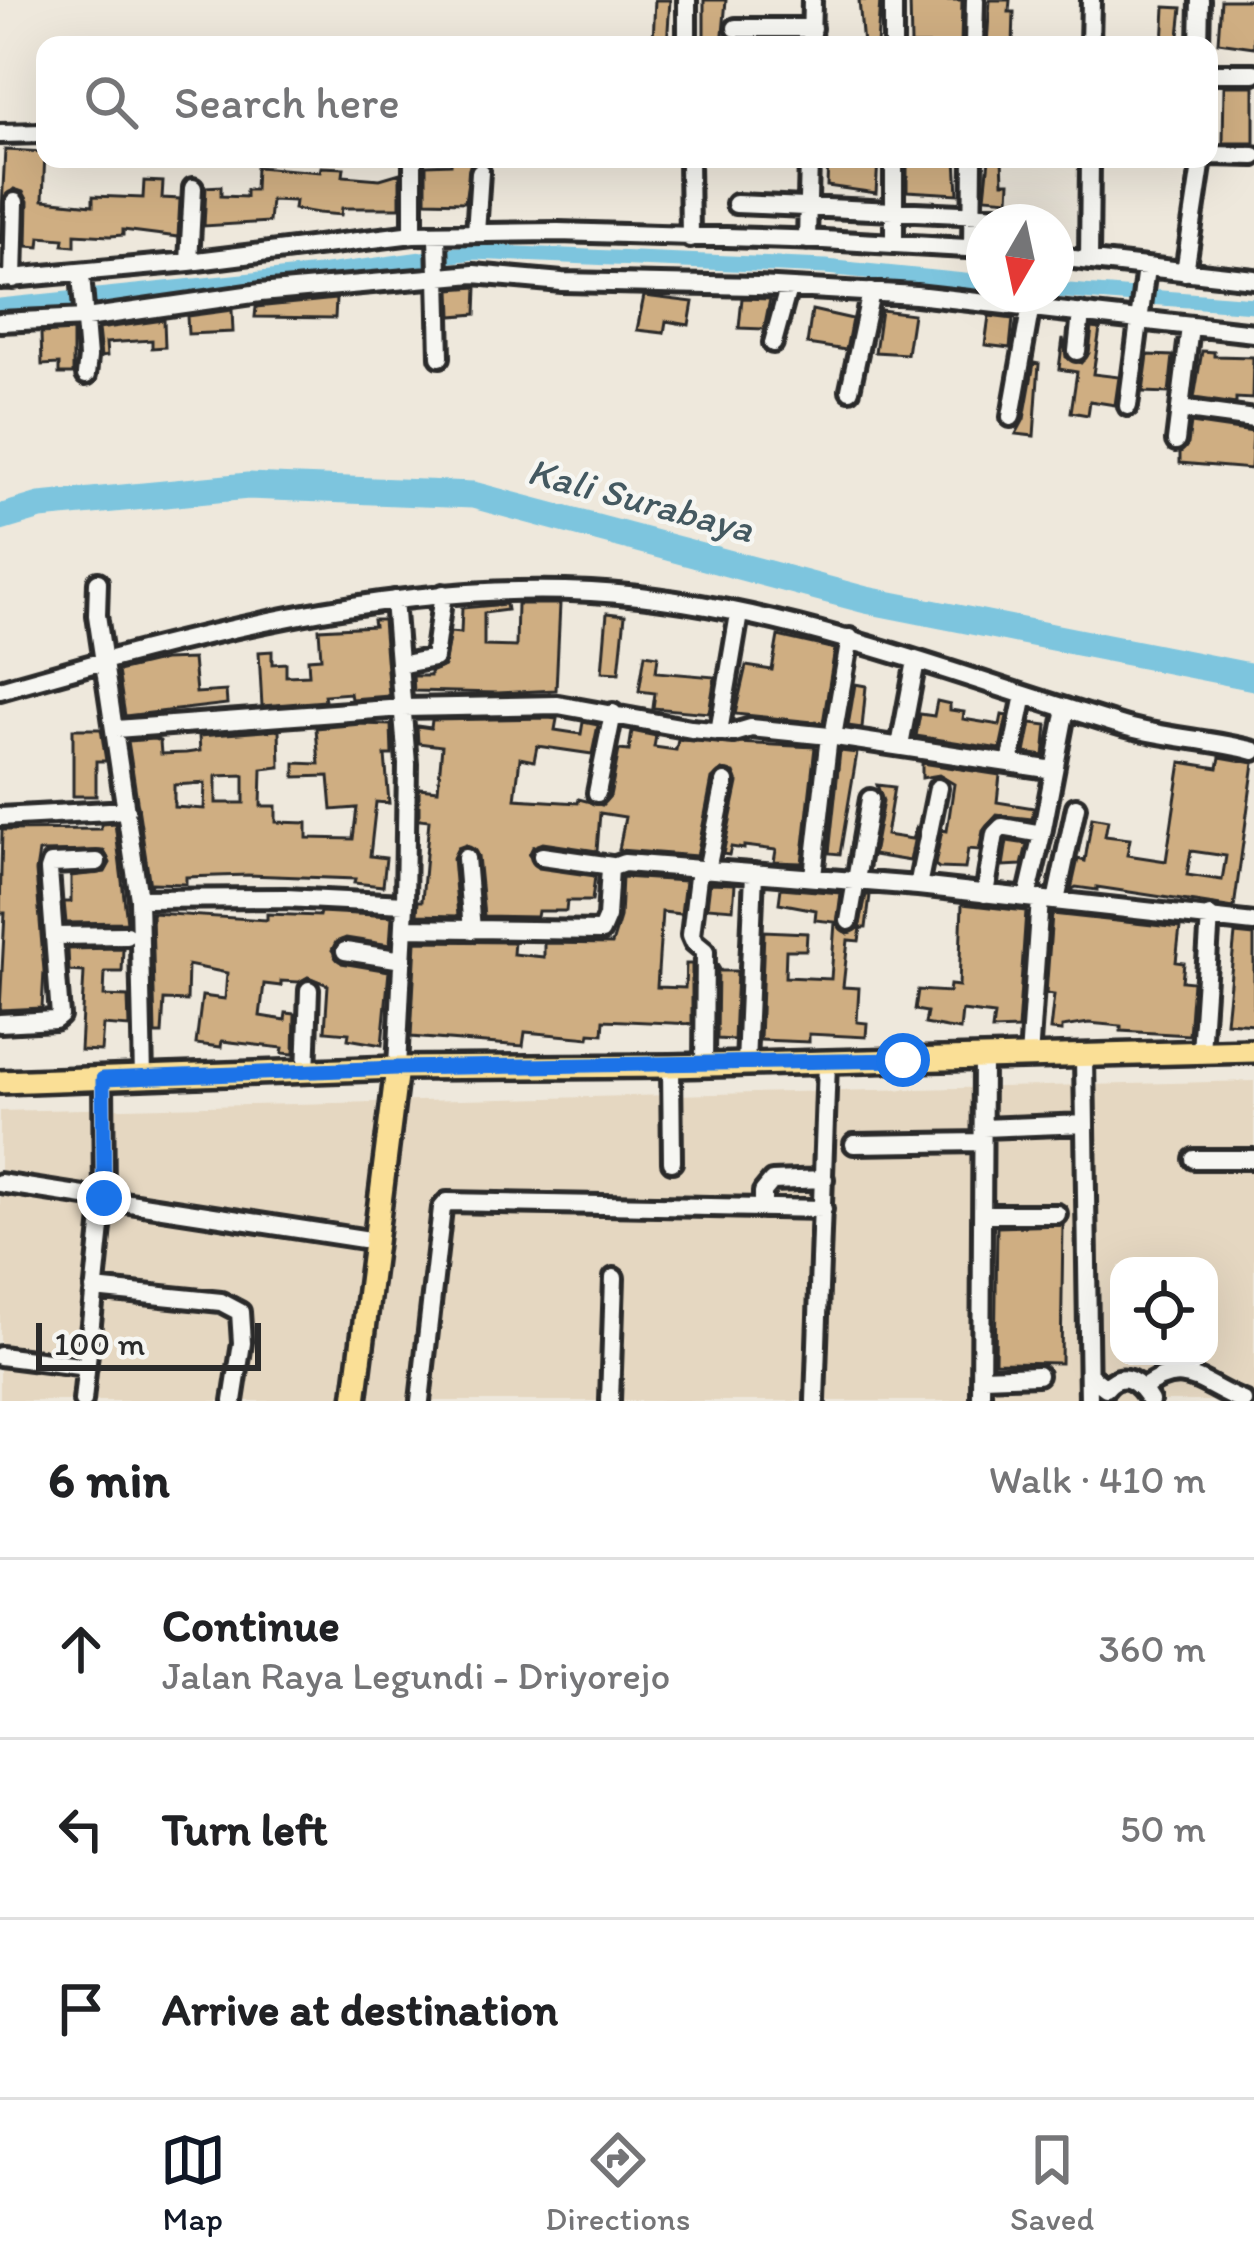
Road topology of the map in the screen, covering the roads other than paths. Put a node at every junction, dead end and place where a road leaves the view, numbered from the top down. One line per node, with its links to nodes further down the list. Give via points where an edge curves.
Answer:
1 (687, 0): 8 (street)
2 (812, 0): 10 (street)
3 (893, 0): 11 (street)
4 (975, 0): 12 (street)
5 (1091, 0): 13 (street)
6 (1200, 0): 14 (street)
7 (736, 28): 9 (street)
8 (687, 36)
9 (803, 36)
10 (811, 36)
11 (893, 36)
12 (974, 36)
13 (1090, 36)
14 (1199, 36)
15 (1218, 73): 16 (street)
16 (1254, 73)
17 (0, 134): 18 (street)
18 (36, 134)
19 (1254, 155): 20 (street)
20 (1218, 159)
21 (412, 168): 37 (street)
22 (689, 168): 38 (street)
23 (809, 168): 33 (street)
24 (894, 168): 34 (street)
25 (973, 168): 32 (street)
26 (1090, 168): 44 (street)
27 (1200, 168): 47 (street)
28 (480, 172): 36 (street)
29 (193, 188): 45 (street)
30 (15, 202): 49 (street)
31 (736, 204): 33 (street)
32 (972, 204)
33 (808, 208): 34 (street); 40 (street)
34 (894, 212): 35 (street); 41 (street)
35 (966, 214)
36 (476, 233): 38 (street); 39 (street)
37 (412, 234): 39 (street); 45 (street)
38 (690, 238): 40 (street)
39 (437, 240): 48 (street)
40 (807, 240): 41 (street)
41 (894, 243): 42 (street)
42 (966, 248)
43 (1074, 259): 44 (street)
44 (1089, 261): 46 (street)
45 (190, 262): 51 (street)
46 (1140, 271): 47 (street); 59 (street)
47 (1185, 272): 50 (street)
48 (438, 274): 52 (street); 58 (street); 65 (street)
49 (7, 279): 51 (street)
50 (1254, 279)
51 (82, 281): 58 (street)
52 (788, 288): 53 (street); 63 (street)
53 (871, 292): 54 (street); 67 (street)
54 (966, 300)
55 (1030, 312): 70 (street)
56 (1074, 312): 57 (street)
57 (1081, 313): 59 (street); 64 (street)
58 (85, 315): 60 (street); 66 (street)
59 (1138, 319): 61 (street); 68 (street)
60 (0, 322)
61 (1190, 327): 62 (street); 69 (street)
62 (1254, 333)
63 (773, 343)
64 (1077, 351)
65 (440, 358)
66 (86, 375)
67 (850, 390)
68 (1128, 406)
69 (1180, 409): 71 (street); 72 (street)
70 (1012, 417)
71 (1254, 419)
72 (1176, 441)
73 (98, 582): 78 (street)
74 (443, 594): 75 (street); 76 (street, via 594,592); 80 (street, via 434,658)
75 (394, 600): 78 (street); 80 (street)
76 (739, 614): 77 (street); 87 (street)
77 (850, 638): 79 (street); 88 (street)
78 (106, 660): 81 (street); 86 (street)
79 (916, 661): 82 (street); 89 (street)
80 (400, 665): 83 (street)
81 (0, 690)
82 (1024, 695): 84 (street); 91 (street)
83 (403, 708): 85 (street, via 542,704); 86 (street); 113 (street)
84 (1066, 708): 90 (street); 92 (street)
85 (613, 713): 87 (street); 95 (street)
86 (116, 729): 98 (street)
87 (719, 732): 88 (street)
88 (831, 736): 89 (street); 107 (street)
89 (900, 746): 91 (street)
90 (1254, 751)
91 (1010, 763): 92 (street)
92 (1054, 770): 100 (street)
93 (725, 782): 105 (street)
94 (938, 788): 109 (street)
95 (597, 793)
96 (870, 799): 108 (street)
97 (1076, 808): 112 (street)
98 (128, 810): 99 (street); 111 (street)
99 (0, 817)
100 (1042, 834): 110 (street, via 998,828); 112 (street)
101 (542, 856): 104 (street)
102 (466, 858): 118 (street)
103 (97, 862): 120 (street, via 51,864)
104 (612, 866): 105 (street); 118 (street, via 601,931)
105 (703, 869): 106 (street); 132 (street, via 691,935 705,951)
106 (754, 873): 107 (street); 131 (street)
107 (813, 876): 108 (street)
108 (853, 880): 109 (street); 115 (street)
109 (918, 886): 110 (street)
110 (985, 894): 112 (street)
111 (139, 899): 113 (street); 136 (street)
112 (1041, 899): 114 (street); 128 (street)
113 (406, 904): 117 (street)
114 (1210, 916): 116 (street); 125 (street)
115 (849, 921)
116 (1254, 923)
117 (404, 928): 118 (street); 122 (street)
118 (472, 930)
119 (126, 935): 120 (street)
120 (55, 936): 124 (street, via 60,1016)
121 (345, 951): 122 (street)
122 (403, 960): 134 (street)
123 (309, 990): 135 (street)
124 (0, 1023)
125 (1201, 1052): 126 (main road); 127 (main road)
126 (1254, 1052)
127 (1084, 1057): 128 (main road); 139 (street)
128 (1029, 1058): 129 (main road)
129 (983, 1059): 130 (main road); 140 (street)
130 (827, 1063): 131 (main road); 145 (street)
131 (746, 1064): 132 (main road)
132 (704, 1065): 133 (main road)
133 (670, 1066): 134 (main road); 144 (street)
134 (397, 1068): 135 (main road); 165 (main road)
135 (306, 1073): 136 (main road)
136 (143, 1078): 137 (main road)
137 (103, 1079): 138 (main road); 147 (street)
138 (0, 1082)
139 (1085, 1124): 140 (street); 158 (street)
140 (982, 1135): 141 (street); 150 (street)
141 (854, 1144)
142 (1254, 1159): 143 (street)
143 (1194, 1160)
144 (672, 1162)
145 (824, 1179): 148 (street, via 772,1180); 149 (street)
146 (0, 1183): 147 (street)
147 (104, 1198): 152 (street); 154 (street)
148 (763, 1208): 149 (street); 166 (street, via 447,1202)
149 (823, 1209): 168 (street)
150 (984, 1214): 151 (street); 159 (street)
151 (1057, 1214)
152 (363, 1239)
153 (614, 1278): 167 (street)
154 (94, 1288): 156 (street); 164 (street, via 221,1302 240,1312)
155 (0, 1356): 156 (street)
156 (87, 1367): 163 (street)
157 (1038, 1375): 159 (street)
158 (1089, 1375): 160 (street); 170 (street)
159 (982, 1377): 169 (street)
160 (1106, 1394): 161 (street, via 1112,1381 1126,1378)
161 (1146, 1395): 162 (street, via 1155,1379 1184,1374)
162 (1237, 1400)
163 (83, 1401)
164 (232, 1401)
165 (356, 1401)
166 (420, 1401)
167 (610, 1401)
168 (815, 1401)
169 (981, 1401)
170 (1089, 1401)

